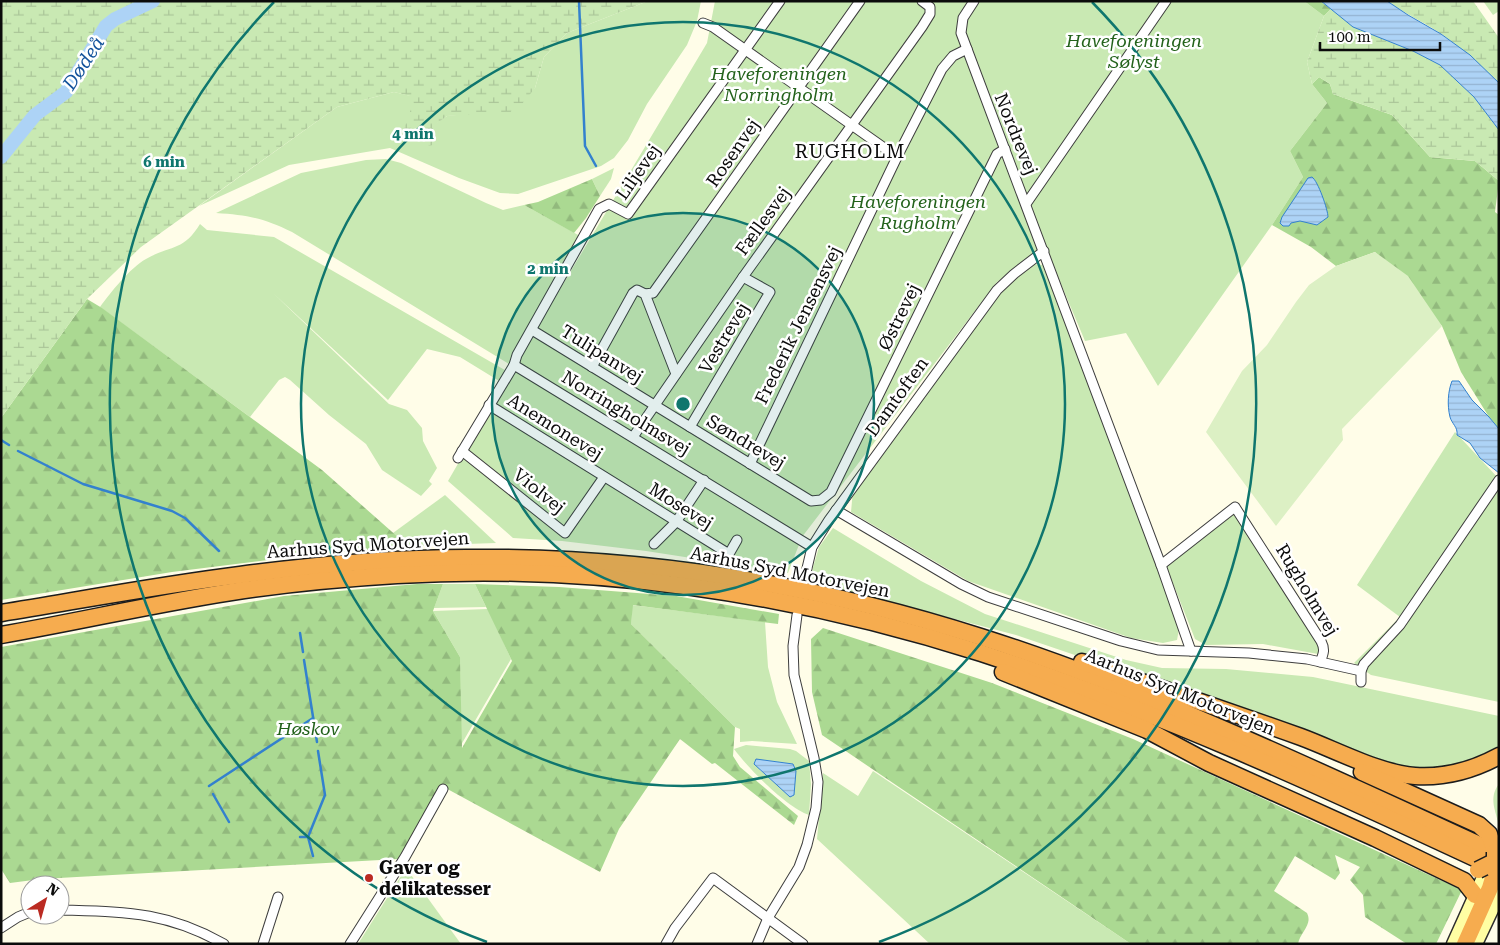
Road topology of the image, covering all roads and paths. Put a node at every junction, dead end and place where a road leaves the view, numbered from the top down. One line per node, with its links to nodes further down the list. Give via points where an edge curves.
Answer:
1 (780, 1): 8 (street, Liljevej)
2 (860, 1): 9 (street, Rosenvej)
3 (922, 1): 10 (street, Fællesvej, via 930,7 930,14)
4 (974, 1): 7 (street, Nordrevej, via 961,27)
5 (1166, 1): 13 (street)
6 (703, 23): 8 (street, via 713,26)
7 (967, 49): 11 (street, Nordrevej); 12 (street, Frederik Jensensvej, via 953,56 942,69)
8 (745, 50): 9 (street); 17 (street, Liljevej, via 628,214 609,204 599,209)
9 (799, 88): 10 (street); 16 (street, Rosenvej, via 653,293)
10 (852, 126): 12 (street); 15 (street, Fællesvej)
11 (1005, 149): 13 (street, Nordrevej); 29 (street, Østrevej, via 997,154 831,492)
12 (897, 157): 25 (street, Frederik Jensensvej)
13 (1026, 204): 14 (street, Nordrevej)
14 (1044, 251): 30 (street, Damtoften, via 1014,274 984,306); 35 (street)
15 (743, 277): 20 (street, Fællesvej); 23 (street, Vestrevej, via 770,292)
16 (641, 292): 19 (street, Rosenvej, via 633,293); 20 (street)
17 (532, 330): 18 (street, Liljevej); 19 (street, Tulipanvej)
18 (514, 365): 21 (street); 24 (street, Norringholmsvej)
19 (592, 367): 22 (street, Tulipanvej)
20 (676, 374): 22 (street, Fællesvej)
21 (489, 405): 26 (street, Anemonevej); 26 (street, Violvej, via 460,454 565,533)
22 (655, 406): 23 (street, Søndrevej); 24 (street, Fællesvej)
23 (690, 427): 25 (street, Søndrevej)
24 (634, 437): 27 (street, Norringholmsvej)
25 (750, 464): 29 (street, Søndrevej, via 811,501)
26 (604, 476): 31 (street, Mosevej)
27 (704, 480): 31 (street); 34 (street, Norringholmsvej)
28 (1499, 480): 43 (street, via 1400,625)
29 (822, 500)
30 (836, 510): 34 (street, Damtoften); 41 (street, Rugholmvej, via 988,597 1121,641 1158,650)
31 (676, 522): 32 (street, Mosevej, via 729,554); 33 (street)
32 (737, 540)
33 (654, 544)
34 (812, 547): 36 (street, Damtoften)
35 (1161, 565): 41 (street); 42 (street, Rugholmvej, via 1235,506 1321,641 1324,652)
36 (804, 582)
37 (852, 609): 38 (highway, Aarhus Syd Motorvejen, via 751,581 636,566 548,559 468,558 396,560 239,575); 40 (highway, Aarhus Syd Motorvejen, via 622,579 546,574 399,575 242,591); 45 (highway, via 920,615 994,634); 48 (highway, via 1146,730 1209,763); 49 (highway, Aarhus Syd Motorvejen, via 1117,701 1268,764)
38 (1, 613)
39 (797, 614): 55 (street, via 794,675 818,782 816,808 799,867)
40 (1, 635)
41 (1190, 651): 42 (street, Rugholmvej, via 1249,652)
42 (1320, 662): 43 (street)
43 (1361, 671): 44 (street)
44 (1361, 682)
45 (1192, 700): 46 (highway, via 1404,775 1453,774); 49 (highway, via 1299,744 1484,828)
46 (1499, 756)
47 (442, 789): 61 (street, via 402,863)
48 (1375, 838): 49 (highway, via 1458,870); 49 (highway, via 1464,881)
49 (1490, 865): 65 (main road); 66 (highway)
50 (1499, 895): 56 (main road)
51 (278, 897): 60 (street)
52 (70, 910): 58 (street, via 154,916 179,922)
53 (1499, 911): 56 (main road)
54 (20, 916): 57 (street)
55 (768, 918): 62 (street, via 714,878); 63 (street); 64 (street)
56 (1484, 926): 67 (main road)
57 (1, 928)
58 (214, 941): 59 (street)
59 (224, 944)
60 (263, 944)
61 (350, 944)
62 (666, 944)
63 (757, 944)
64 (802, 944)
65 (1453, 944)
66 (1464, 944)
67 (1476, 944)

